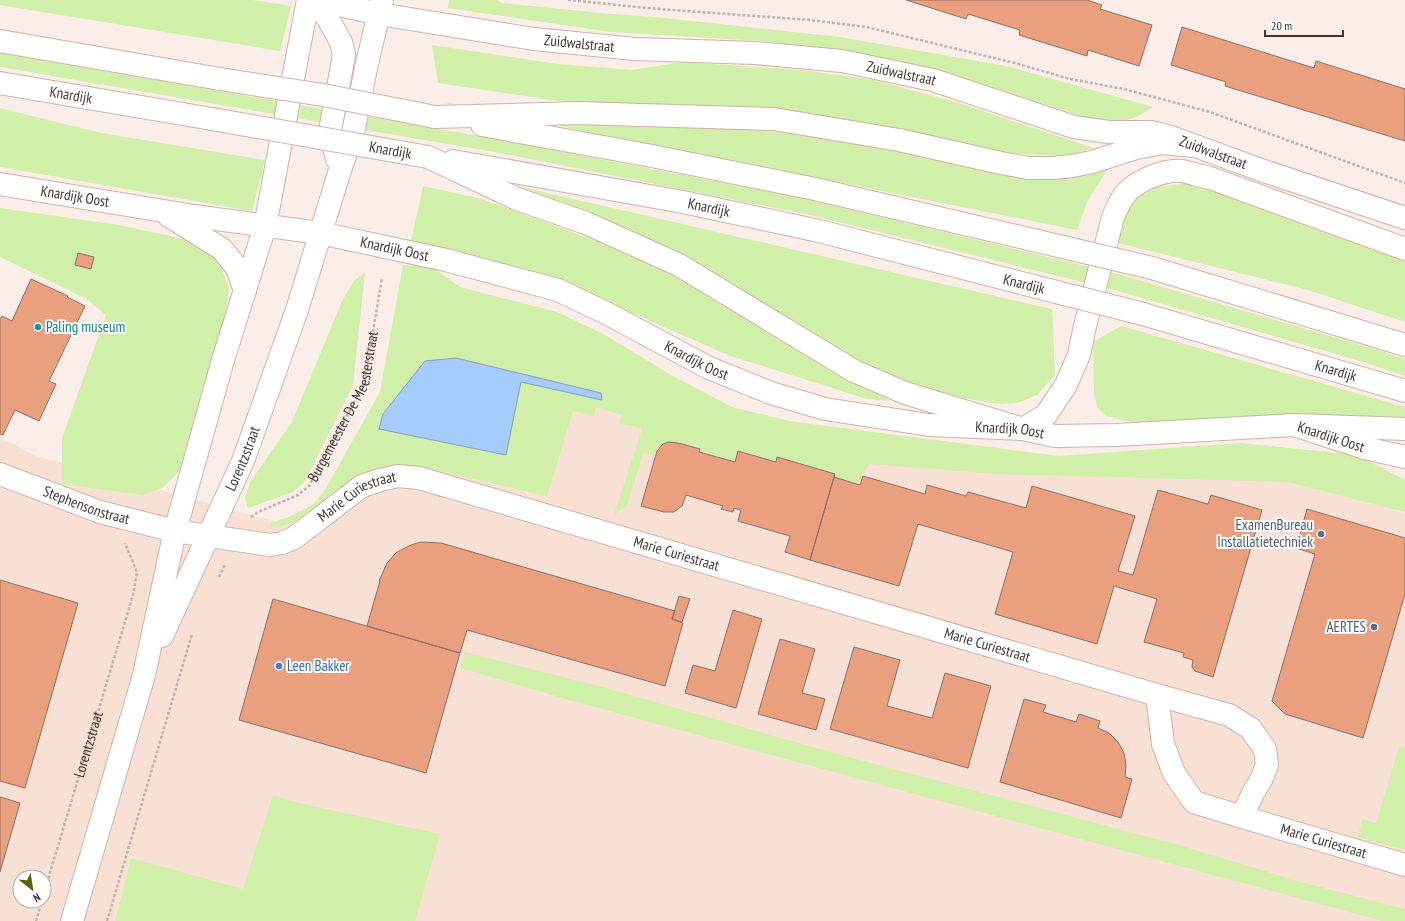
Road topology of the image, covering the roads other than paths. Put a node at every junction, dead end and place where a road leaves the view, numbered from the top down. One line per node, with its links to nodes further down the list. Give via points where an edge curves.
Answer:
1 (309, 0): 9 (street, via 327,17 341,42 344,56 330,131); 13 (street)
2 (318, 0): 3 (street, Zuidwalstraat)
3 (380, 7): 7 (street, Zuidwalstraat, via 557,42 635,49 755,53 842,61 933,80 1074,126 1109,132 1151,132); 9 (street, via 353,133)
4 (0, 41): 6 (street, bridge)
5 (0, 82): 8 (street, Knardijk, bridge)
6 (435, 116): 7 (street, via 578,113 774,119 899,140 1028,168 1072,166 1162,143); 17 (street, bridge, via 644,154 815,189 1152,268)
7 (1194, 146): 12 (street, Zuidwalstraat)
8 (428, 157): 18 (street, Knardijk, bridge, via 698,205 819,231 1143,314); 20 (street, via 516,200 586,224 679,264 854,371 905,393)
9 (340, 170): 14 (street)
10 (0, 184): 11 (street, Knardijk Oost)
11 (157, 209): 13 (street, Knardijk Oost); 16 (street, via 222,249 237,268)
12 (1405, 218)
13 (265, 226): 14 (street, Knardijk Oost); 16 (street, Lorentzstraat)
14 (320, 233): 20 (street, Knardijk Oost, via 446,260 558,290 709,368 771,393 825,409 930,426); 25 (street, Lorentzstraat, via 297,310 243,461)
15 (1405, 249): 20 (street, Zuidwalstraat, via 1210,178 1181,171 1159,174 1142,182 1127,192 1113,217 1079,355 1066,385 1046,415)
16 (244, 291): 24 (street, Lorentzstraat)
17 (1405, 345)
18 (1405, 391)
19 (1294, 425): 20 (street, Knardijk Oost, via 1055,436); 21 (street); 22 (street, Knardijk Oost, via 1365,448)
20 (1023, 429)
21 (1405, 429)
22 (1405, 456)
23 (0, 474): 24 (street, Stephensonstraat, via 100,512)
24 (175, 531): 25 (street, Stephensonstraat); 26 (street, Lorentzstraat)
25 (208, 536): 26 (street, Lorentzstraat); 27 (street, Marie Curiestraat, via 270,545 282,543 294,538 362,486 398,476 419,478)
26 (144, 675): 30 (street, Lorentzstraat)
27 (1157, 695): 28 (street, Marie Curiestraat, via 1163,744 1174,773 1194,802); 28 (street, Marie Curiestraat, via 1229,715 1250,728 1265,749 1267,765)
28 (1242, 818): 29 (street, Marie Curiestraat)
29 (1405, 865)
30 (72, 921)

